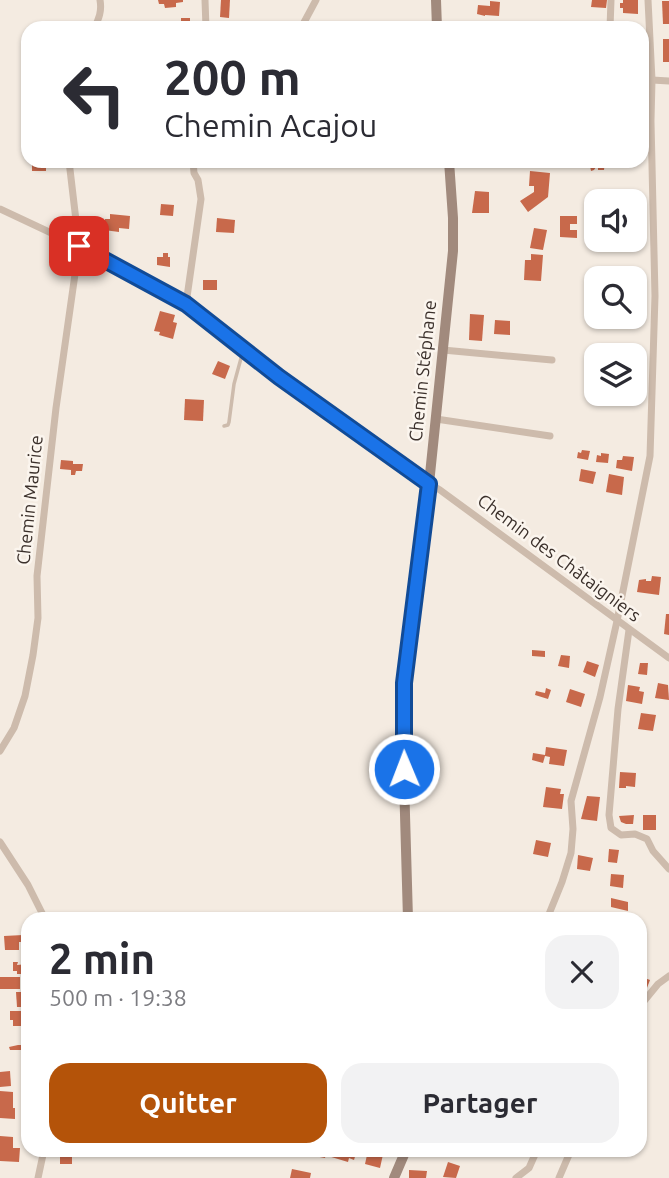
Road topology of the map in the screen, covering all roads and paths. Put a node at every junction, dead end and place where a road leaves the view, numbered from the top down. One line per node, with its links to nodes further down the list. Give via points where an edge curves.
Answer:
1 (100, 0): 7 (street)
2 (205, 0): 8 (street)
3 (316, 0): 9 (street)
4 (436, 0): 10 (main road)
5 (611, 0): 11 (street)
6 (648, 0): 13 (street)
7 (98, 21)
8 (206, 21)
9 (306, 21)
10 (437, 21)
11 (610, 21)
12 (649, 75): 13 (street)
13 (652, 76): 14 (street); 28 (street, via 650,456)
14 (669, 81)
15 (70, 168): 19 (street, Chemin Maurice)
16 (194, 168): 20 (street, via 201,199)
17 (449, 168): 22 (main road, Chemin Stéphane, via 453,251)
18 (0, 209): 19 (street, Chemin des Châtaigniers)
19 (79, 246): 20 (street, Chemin des Châtaigniers); 31 (street, Chemin Maurice, via 37,576 33,656 21,707)
20 (186, 304): 21 (street, Chemin des Châtaigniers)
21 (244, 349): 25 (lane, via 233,384 229,422); 27 (street, Chemin des Châtaigniers)
22 (443, 350): 23 (street); 24 (main road, Chemin Stéphane)
23 (552, 360)
24 (436, 419): 26 (street); 27 (main road, Chemin Stéphane)
25 (224, 426)
26 (550, 436)
27 (429, 484): 28 (street, Chemin des Châtaigniers); 35 (main road, Chemin Stéphane, via 404,683)
28 (617, 621): 29 (street, Chemin des Châtaigniers); 36 (street, via 571,801 570,852)
29 (629, 630): 30 (street, Chemin des Châtaigniers); 33 (street, via 617,721 611,828 621,835 647,839)
30 (669, 658)
31 (0, 751)
32 (0, 842): 34 (street)
33 (669, 869)
34 (42, 912)
35 (408, 912)
36 (550, 912)
37 (669, 976): 38 (street)
38 (647, 997)
39 (42, 1157): 43 (street)
40 (403, 1157): 44 (main road)
41 (534, 1157): 45 (street)
42 (568, 1157): 46 (street)
43 (38, 1178)
44 (394, 1178)
45 (516, 1178)
46 (559, 1178)

